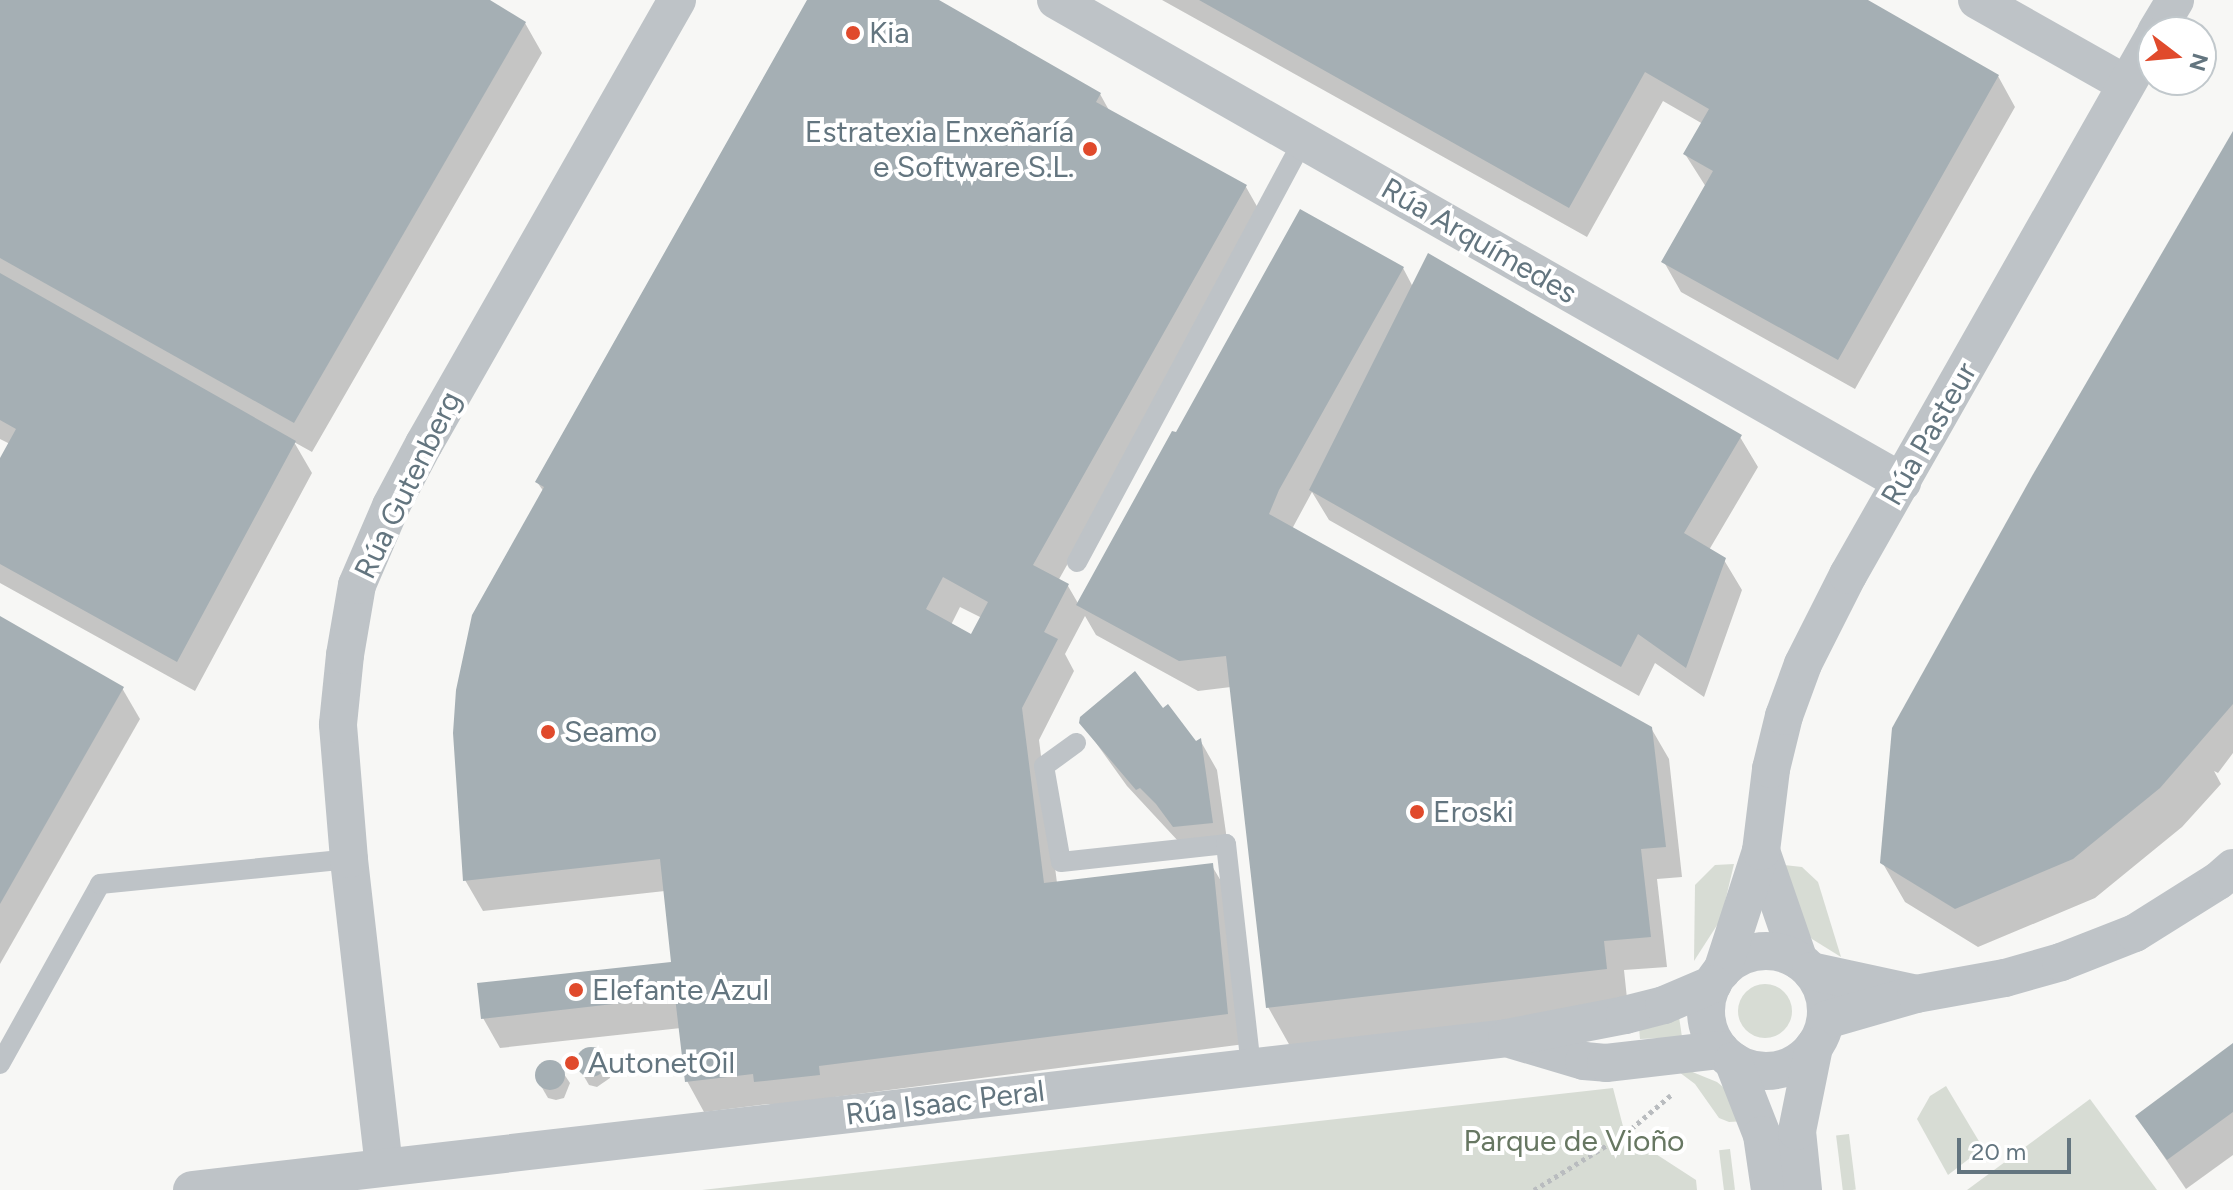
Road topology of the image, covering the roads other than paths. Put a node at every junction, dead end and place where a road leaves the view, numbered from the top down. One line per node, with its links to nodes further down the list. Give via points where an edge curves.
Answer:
1 (677, 0): 11 (street, Rúa Gutenberg, via 424,444 357,585 338,724)
2 (1056, 0): 6 (street, Rúa Arquímedes)
3 (1977, 0): 5 (street)
4 (2137, 65): 5 (street, Rúa Pasteur)
5 (2126, 84): 7 (street, Rúa Pasteur)
6 (1303, 140): 7 (street, Rúa Arquímedes); 8 (lane)
7 (1902, 482): 10 (street, Rúa Pasteur, via 1803,664 1771,769)
8 (1077, 562)
9 (1076, 743): 20 (lane, via 1044,766 1061,862 1226,844)
10 (1761, 851): 13 (street, Rúa Pasteur); 14 (street, Rúa Pasteur)
11 (349, 859): 19 (lane, via 100,884); 21 (street, Rúa Gutenberg)
12 (2233, 868): 15 (street, via 2135,933 2005,978)
13 (1805, 966): 14 (street, via 1767,951 1736,959); 15 (street); 16 (street, via 1826,1003)
14 (1718, 977): 17 (street, Rúa Isaac Peral, via 1664,1005); 18 (street, via 1707,1018)
15 (1916, 994): 16 (street)
16 (1820, 1034): 18 (street, via 1801,1060 1767,1072); 24 (street, via 1797,1131)
17 (1507, 1038): 18 (street, Rúa Isaac Peral, via 1606,1063); 20 (street, Rúa Isaac Peral)
18 (1726, 1055): 23 (street, via 1762,1135)
19 (0, 1064)
20 (1251, 1068): 21 (street, Rúa Isaac Peral)
21 (384, 1167): 22 (street, Rúa Isaac Peral)
22 (192, 1190)
23 (1770, 1190)
24 (1803, 1190)

